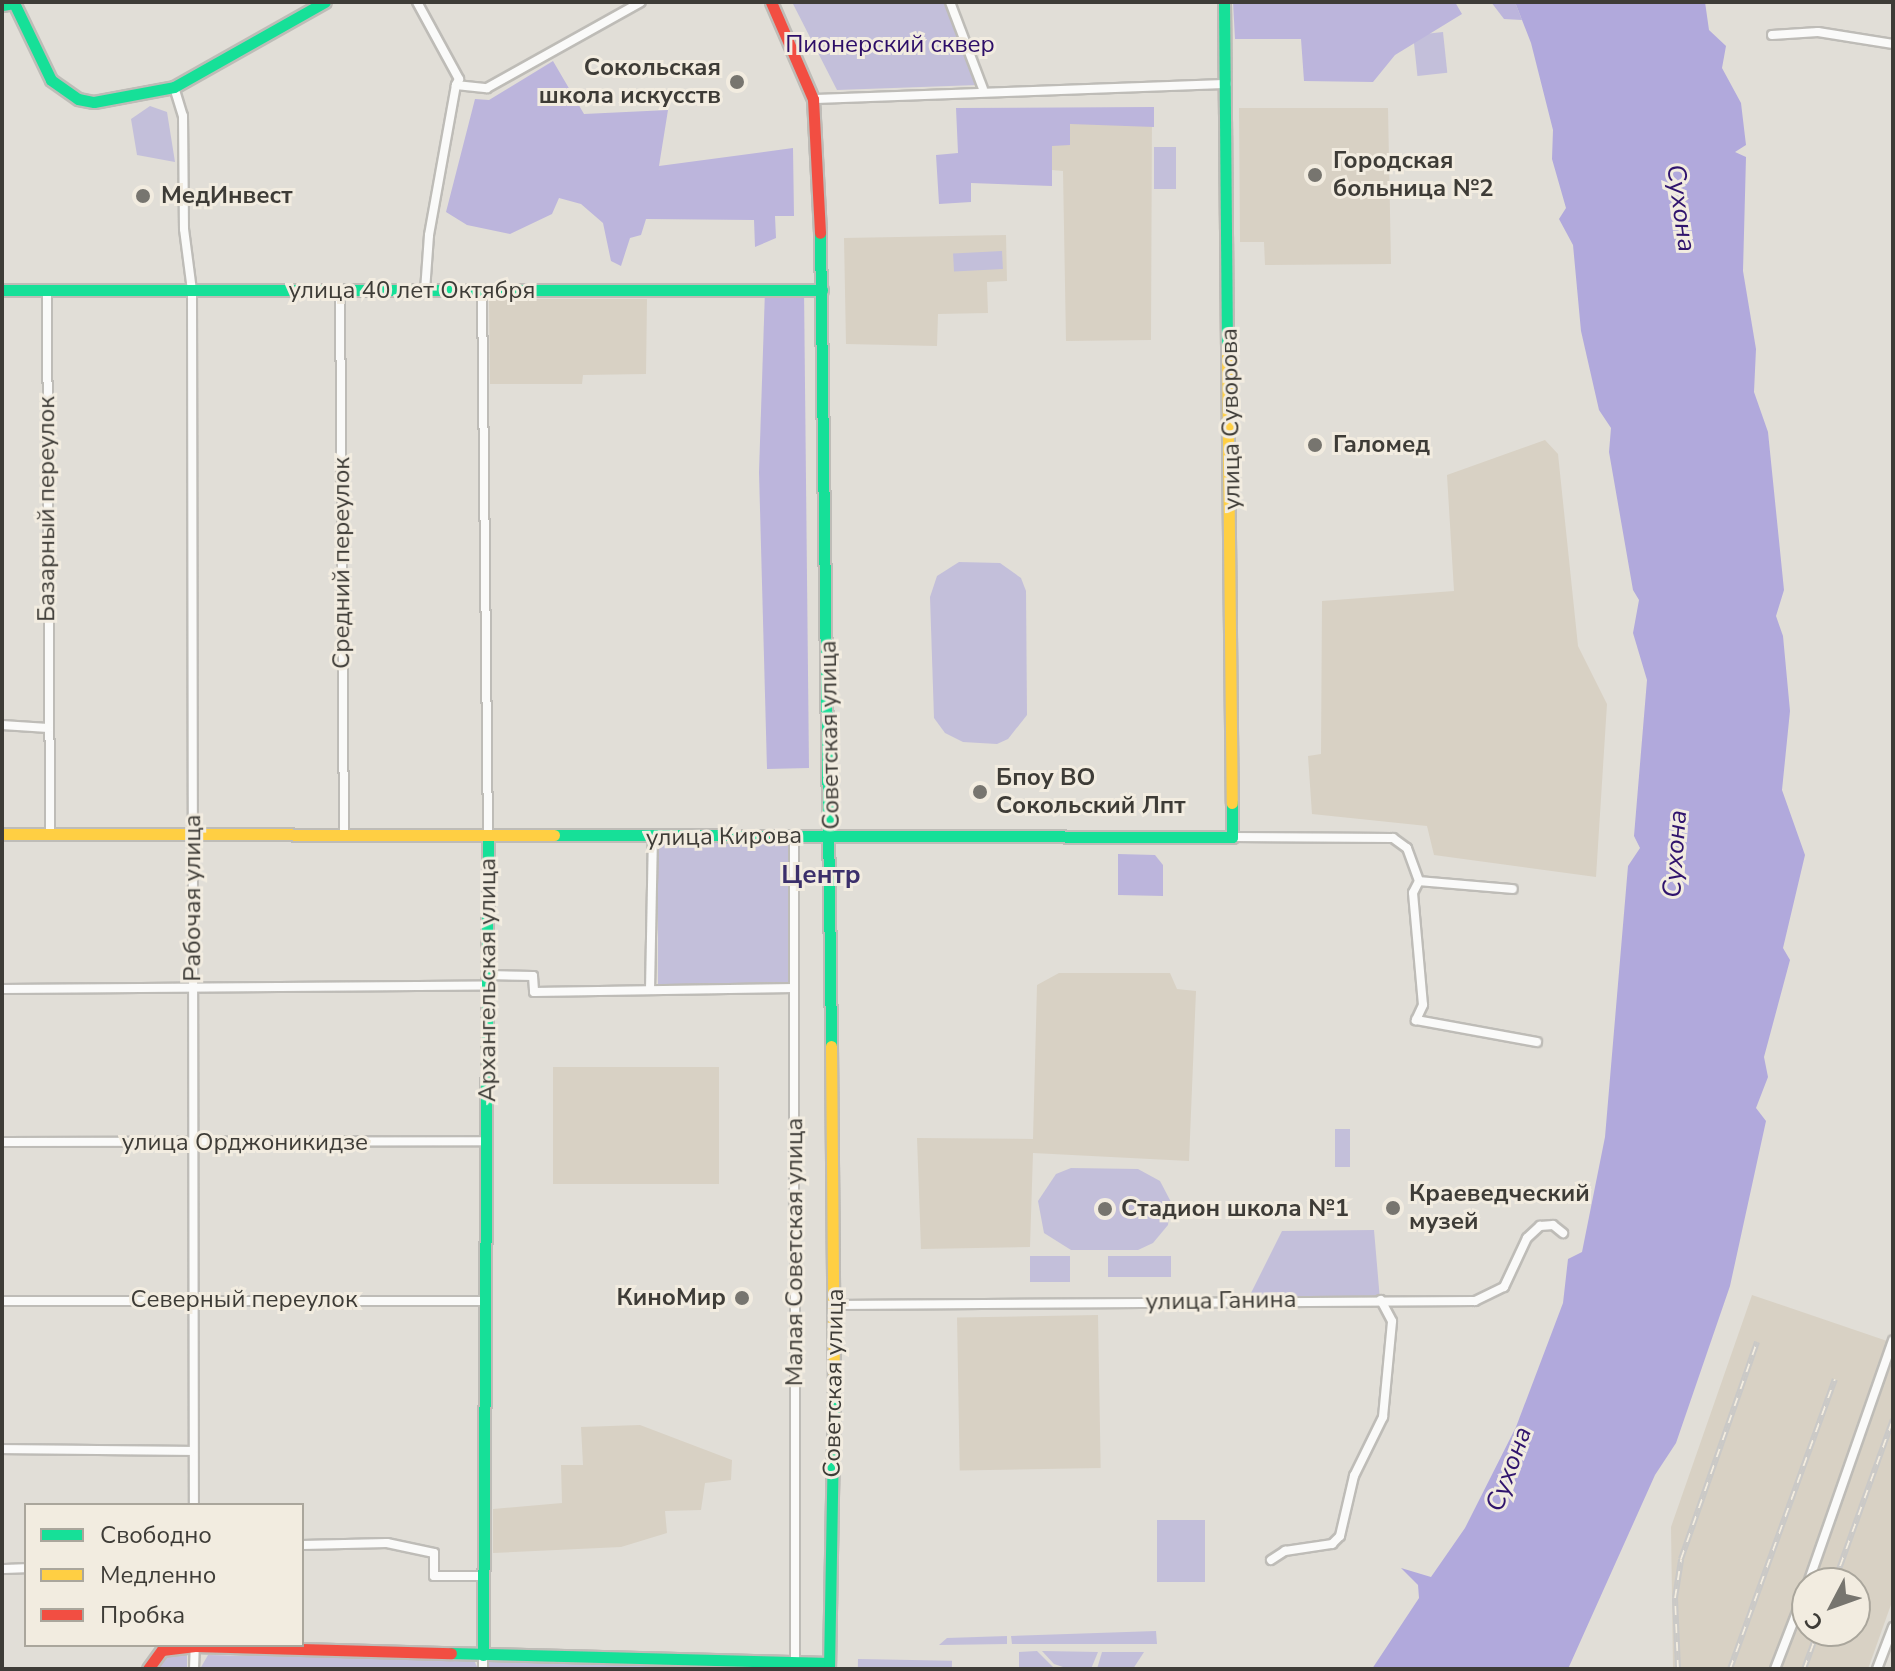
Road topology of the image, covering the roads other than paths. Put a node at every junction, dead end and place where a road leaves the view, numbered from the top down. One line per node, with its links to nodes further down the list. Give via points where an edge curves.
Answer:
1 (15, 2): 8 (street); 13 (street, via 41,67 78,99 129,98)
2 (325, 2): 13 (street)
3 (417, 2): 12 (street, via 459,79)
4 (641, 2): 12 (street, via 503,83 487,88)
5 (771, 2): 15 (street, Советская улица)
6 (950, 2): 14 (street)
7 (1224, 2): 11 (street, улица Суворова)
8 (2, 5)
9 (1772, 35): 10 (street, via 1818,32)
10 (1893, 44)
11 (1227, 84): 14 (street); 32 (street, улица Суворова)
12 (456, 85): 21 (street, via 429,235)
13 (174, 87): 19 (street, Рабочая улица, via 183,116 184,229)
14 (983, 89): 15 (street)
15 (813, 99): 18 (street, Советская улица)
16 (2, 290): 17 (street, улица 40 лет Октября)
17 (47, 290): 19 (street, улица 40 лет Октября); 24 (street, Базарный переулок)
18 (822, 290): 22 (street, улица 40 лет Октября); 29 (street, Советская улица)
19 (192, 291): 20 (street, улица 40 лет Октября); 27 (street, Рабочая улица)
20 (340, 291): 21 (street, улица 40 лет Октября); 28 (street, Средний переулок)
21 (425, 291): 22 (street, улица 40 лет Октября)
22 (482, 291): 31 (street, Архангельская улица)
23 (2, 725): 24 (street)
24 (48, 728): 26 (street, Базарный переулок)
25 (2, 834): 26 (street, улица Кирова)
26 (50, 834): 27 (street, улица Кирова)
27 (193, 835): 28 (street, улица Кирова); 39 (street, Рабочая улица)
28 (344, 835): 31 (street, улица Кирова)
29 (831, 835): 30 (street, улица Кирова); 32 (street, улица Кирова); 50 (street, Советская улица)
30 (794, 836): 33 (street, улица Кирова); 37 (street, Малая Советская улица)
31 (488, 837): 33 (street, улица Кирова); 36 (street, Архангельская улица)
32 (1232, 837): 34 (street, улица Кирова, via 1393,838 1407,848)
33 (653, 839): 40 (street)
34 (1419, 881): 35 (street); 41 (street, via 1413,893 1423,1005 1416,1020)
35 (1513, 889)
36 (487, 980): 39 (street); 40 (street, via 533,976 534,992); 42 (street, Архангельская улица)
37 (794, 988): 40 (street); 67 (street, Малая Советская улица)
38 (2, 989): 39 (street)
39 (193, 989): 44 (street, Рабочая улица)
40 (650, 990)
41 (1537, 1042)
42 (488, 1141): 44 (street, улица Орджоникидзе); 49 (street, Архангельская улица)
43 (2, 1142): 44 (street, улица Орджоникидзе)
44 (193, 1144): 46 (street, Рабочая улица)
45 (1563, 1233): 47 (street, улица Ганина, via 1553,1225 1540,1226 1527,1238 1513,1275 1484,1299)
46 (193, 1300): 48 (street, Северный переулок); 49 (street, Северный переулок); 53 (street, Рабочая улица)
47 (1380, 1300): 50 (street, улица Ганина); 56 (street, via 1392,1321 1383,1417 1349,1492 1340,1536 1332,1544 1285,1551)
48 (2, 1301)
49 (487, 1301): 60 (street, Архангельская улица)
50 (835, 1305): 68 (street, Советская улица)
51 (1893, 1340): 57 (street)
52 (2, 1449): 53 (street)
53 (193, 1451): 54 (street, Рабочая улица)
54 (194, 1503)
55 (304, 1545): 60 (street, via 387,1543 434,1553 434,1576)
56 (1271, 1560)
57 (1814, 1567)
58 (24, 1568): 59 (street)
59 (2, 1569)
60 (485, 1576): 66 (street, Архангельская улица)
61 (1893, 1627): 73 (street)
62 (1791, 1628): 72 (street)
63 (187, 1647): 69 (street, via 162,1650)
64 (195, 1647): 70 (street)
65 (227, 1647): 66 (street)
66 (483, 1655): 67 (street); 71 (street, Архангельская улица)
67 (796, 1665): 68 (street)
68 (829, 1666)
69 (148, 1669)
70 (194, 1669)
71 (483, 1669)
72 (1775, 1669)
73 (1877, 1669)

